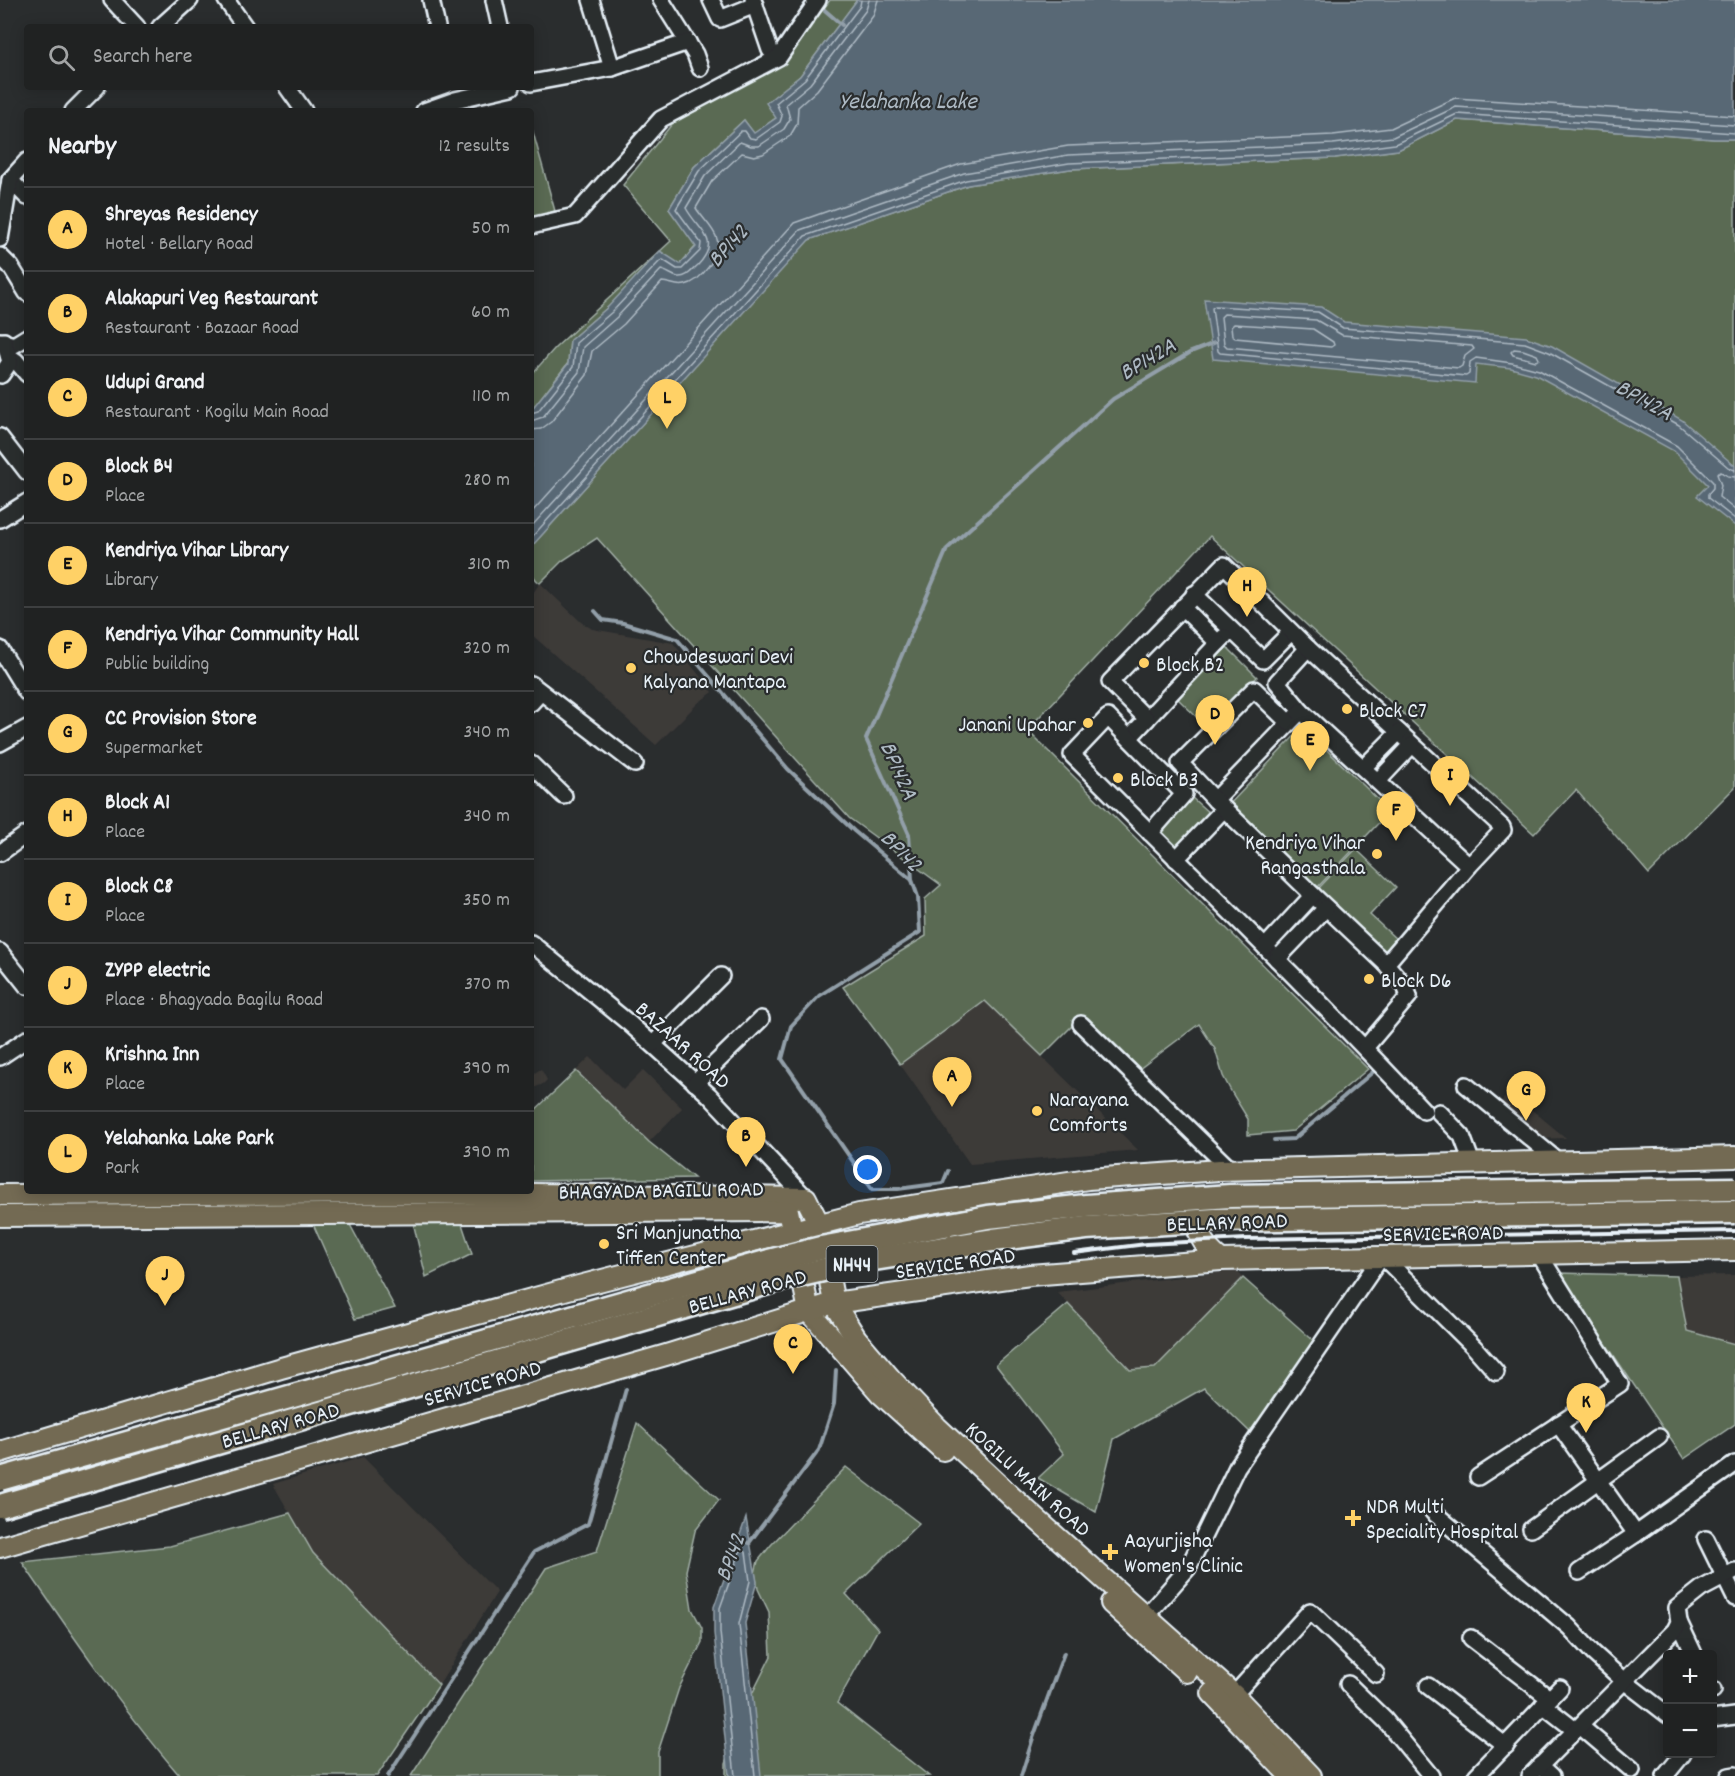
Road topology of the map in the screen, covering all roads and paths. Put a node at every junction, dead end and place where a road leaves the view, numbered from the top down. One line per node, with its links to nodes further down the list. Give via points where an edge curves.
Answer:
1 (112, 0): 11 (street)
2 (190, 0): 12 (street)
3 (226, 0): 13 (street)
4 (431, 0): 14 (street)
5 (494, 0): 15 (street)
6 (591, 0): 18 (street)
7 (661, 0): 16 (street)
8 (711, 0): 10 (street, via 720,19)
9 (818, 0): 31 (street, via 779,57 661,119 575,216)
10 (754, 3): 17 (street)
11 (133, 24)
12 (163, 24)
13 (243, 24)
14 (436, 24)
15 (499, 24)
16 (688, 42): 18 (street); 19 (street)
17 (770, 50)
18 (612, 68): 20 (street)
19 (699, 68)
20 (534, 82)
21 (94, 90): 25 (street)
22 (289, 90): 26 (street)
23 (487, 90): 24 (street)
24 (453, 94): 27 (street)
25 (76, 108)
26 (302, 108)
27 (429, 108)
28 (24, 164): 29 (street)
29 (10, 180): 30 (street); 32 (street)
30 (24, 194)
31 (534, 225)
32 (0, 232)
33 (0, 256): 34 (street)
34 (24, 287)
35 (24, 339): 36 (street, via 14,345)
36 (2, 341): 37 (street)
37 (9, 356): 38 (street); 39 (street, via 10,362)
38 (24, 370)
39 (1, 375)
40 (0, 436): 41 (street)
41 (24, 468)
42 (24, 504): 43 (street)
43 (0, 519)
44 (1194, 594): 45 (street); 46 (street); 47 (street, via 1224,565)
45 (1182, 607): 48 (street); 54 (street, via 1110,682)
46 (1230, 630): 47 (street, via 1263,660); 48 (street)
47 (1291, 632): 49 (street)
48 (1218, 643): 54 (street)
49 (1308, 648): 53 (street, via 1277,682); 57 (street)
50 (0, 649): 51 (street)
51 (24, 688)
52 (534, 693): 61 (street)
53 (1301, 711): 55 (street); 63 (street)
54 (1147, 719): 58 (street)
55 (1289, 723): 66 (street); 66 (street, via 1254,689 1181,762)
56 (24, 730): 59 (street)
57 (1398, 732): 60 (street); 63 (street)
58 (1129, 738): 67 (street, via 1184,794); 67 (street, via 1108,717 1072,755)
59 (0, 743)
60 (1412, 745): 64 (street); 71 (street, via 1503,828)
61 (634, 765)
62 (534, 767): 65 (street)
63 (1363, 768): 64 (street)
64 (1378, 782): 71 (street)
65 (564, 796)
66 (1219, 804): 70 (street); 72 (street)
67 (1150, 833): 70 (street)
68 (24, 836): 69 (street)
69 (0, 853)
70 (1176, 859): 75 (street)
71 (1469, 866): 78 (street)
72 (1313, 895): 73 (street); 75 (street)
73 (1326, 908): 77 (street); 78 (street)
74 (534, 946): 84 (street, BAZAAR ROAD)
75 (1265, 947): 77 (street)
76 (1, 956): 80 (street)
77 (1277, 959): 85 (street)
78 (1386, 964): 85 (street, via 1406,986 1409,996)
79 (721, 976): 84 (street)
80 (24, 983)
81 (761, 1019): 87 (street)
82 (1081, 1024): 93 (street)
83 (24, 1041): 86 (street)
84 (652, 1044): 87 (street, BAZAAR ROAD)
85 (1367, 1046): 89 (street)
86 (0, 1057)
87 (695, 1083): 99 (street, BAZAAR ROAD)
88 (1466, 1085): 91 (street)
89 (1432, 1112): 92 (street, via 1453,1137); 92 (street, via 1462,1136)
90 (1735, 1157): 91 (main road)
91 (1558, 1162): 92 (main road)
92 (1466, 1163): 93 (main road)
93 (1226, 1170): 99 (main road, via 1088,1179 875,1212); 106 (main road, via 1207,1180 1195,1204 1199,1237)
94 (1735, 1189): 116 (highway, BELLARY ROAD / NH44, bridge, via 1230,1196 988,1217 769,1261)
95 (534, 1193): 99 (main road, BHAGYADA BAGILU ROAD, via 760,1196)
96 (88, 1194): 98 (main road, BHAGYADA BAGILU ROAD)
97 (177, 1194): 101 (street)
98 (0, 1195)
99 (801, 1209): 101 (main road, BHAGYADA BAGILU ROAD); 107 (main road); 108 (main road); 113 (main road, via 568,1289 281,1368)
100 (1735, 1212): 118 (highway, BELLARY ROAD / NH44, bridge, via 1215,1220 1086,1228 862,1262 775,1281)
101 (177, 1215): 102 (main road, BHAGYADA BAGILU ROAD)
102 (0, 1216)
103 (1735, 1250): 104 (main road, SERVICE ROAD)
104 (1539, 1254): 105 (main road, SERVICE ROAD); 111 (street, via 1620,1384)
105 (1382, 1256): 106 (main road, SERVICE ROAD); 109 (street); 127 (street, via 1237,1467 1188,1568)
106 (1221, 1260): 107 (main road, SERVICE ROAD, via 1030,1275)
107 (834, 1303): 108 (main road, SERVICE ROAD); 110 (main road, KOGILU MAIN ROAD)
108 (809, 1311): 110 (main road, KOGILU MAIN ROAD); 123 (main road, SERVICE ROAD)
109 (1496, 1372)
110 (885, 1386): 127 (main road, KOGILU MAIN ROAD, via 937,1427); 129 (main road, KOGILU MAIN ROAD)
111 (1558, 1424): 115 (street); 117 (street)
112 (1659, 1437): 117 (street)
113 (0, 1452)
114 (1735, 1464): 121 (street)
115 (1478, 1477)
116 (0, 1479)
117 (1598, 1481): 120 (street); 121 (street)
118 (0, 1506)
119 (1433, 1512): 133 (street, via 1569,1628)
120 (1531, 1529)
121 (1636, 1534): 124 (street)
122 (1706, 1539): 125 (street)
123 (0, 1546)
124 (1579, 1572)
125 (1730, 1574): 126 (street); 128 (street, via 1701,1589 1677,1608)
126 (1735, 1598)
127 (1146, 1616): 129 (main road, KOGILU MAIN ROAD)
128 (1679, 1622): 131 (street); 133 (street, via 1676,1630)
129 (1157, 1635): 136 (main road, KOGILU MAIN ROAD); 147 (main road, KOGILU MAIN ROAD)
130 (1471, 1638): 137 (street)
131 (1692, 1650)
132 (1376, 1674): 136 (street, via 1310,1611)
133 (1624, 1681): 138 (street); 141 (street)
134 (1348, 1684): 149 (street, via 1385,1720)
135 (1428, 1686): 142 (street)
136 (1234, 1695): 148 (main road, KOGILU MAIN ROAD)
137 (1551, 1697): 141 (street); 142 (street)
138 (1663, 1711)
139 (1735, 1716): 140 (street)
140 (1717, 1718)
141 (1577, 1728): 144 (street); 145 (street)
142 (1506, 1746): 150 (street)
143 (1680, 1758): 151 (street)
144 (1632, 1770)
145 (1541, 1772)
146 (1735, 1775): 152 (street)
147 (1290, 1776)
148 (1311, 1776)
149 (1431, 1776)
150 (1476, 1776)
151 (1665, 1776)
152 (1729, 1776)

